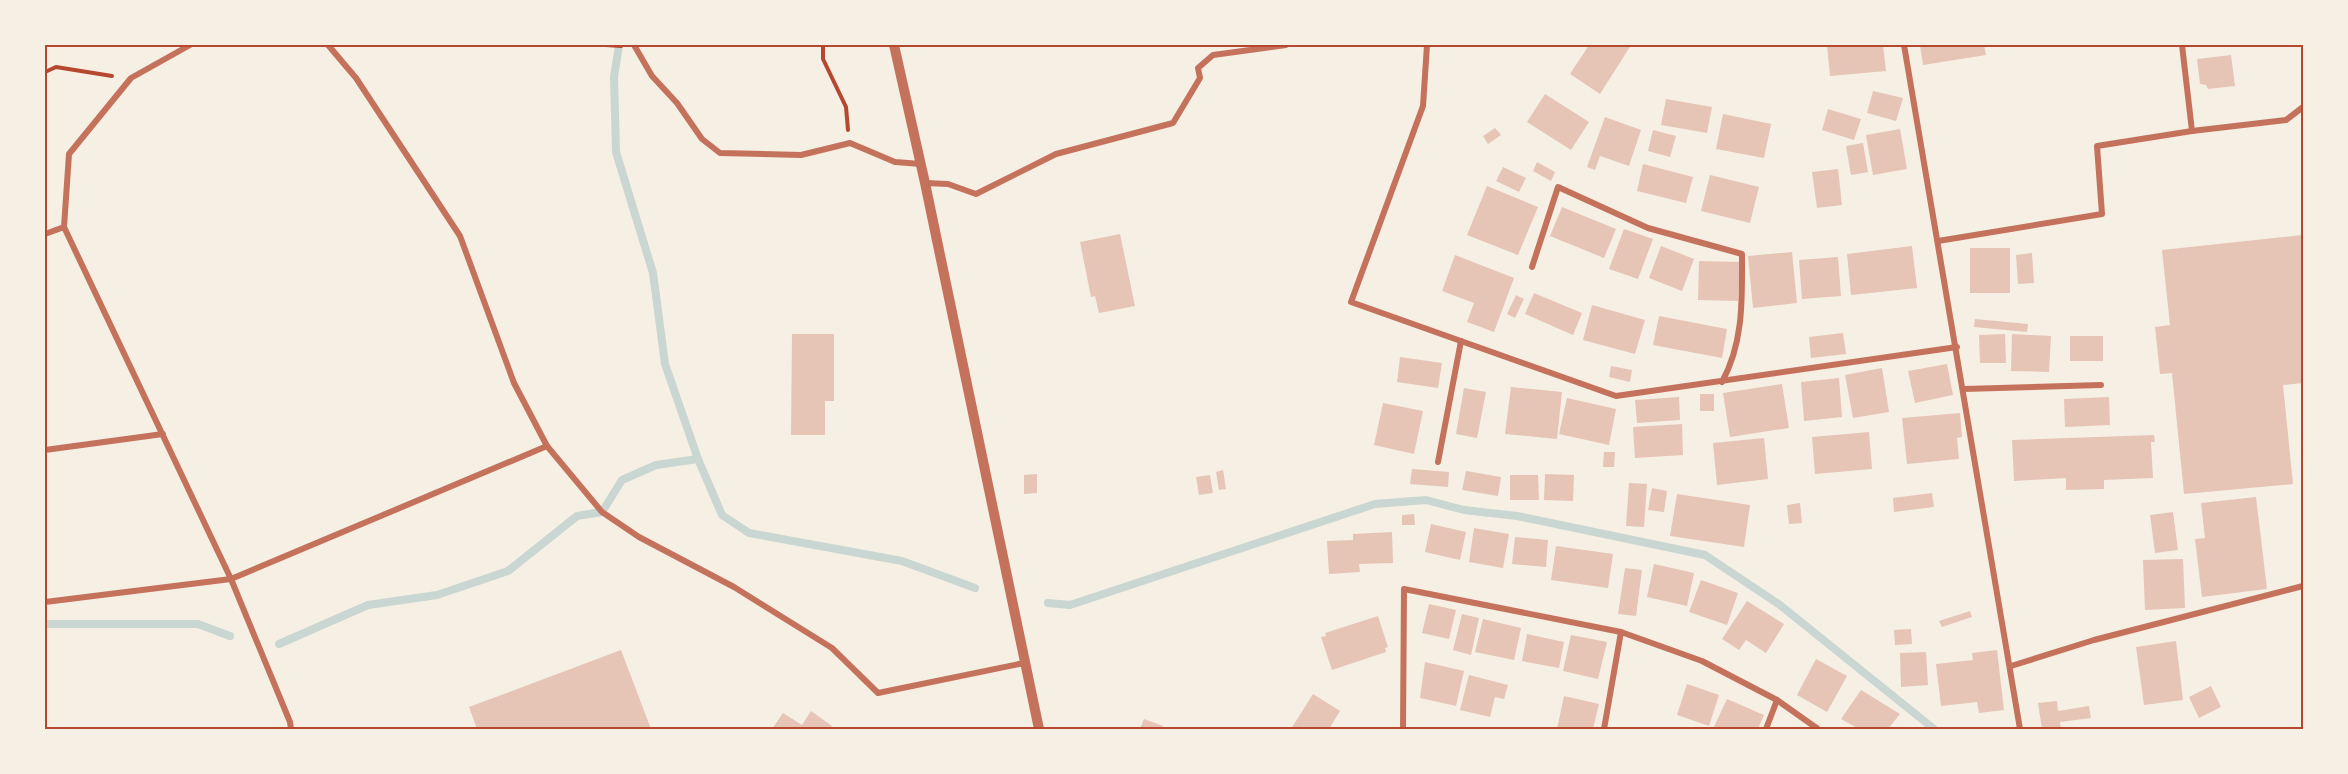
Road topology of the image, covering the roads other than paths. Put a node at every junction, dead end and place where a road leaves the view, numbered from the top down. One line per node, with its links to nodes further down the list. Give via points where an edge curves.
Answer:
1 (190, 45): 13 (street, via 131,78 69,154)
2 (328, 45): 23 (street, via 356,78 460,236 514,383)
3 (634, 45): 11 (street, via 652,76 702,139 720,153 801,154 850,143 896,162)
4 (894, 45): 11 (street)
5 (1286, 45): 12 (street, via 1213,55 1198,68 1200,78 1173,123 1056,154 976,194 948,184)
6 (1426, 45): 17 (street, via 1423,106 1351,302)
7 (1904, 45): 15 (street)
8 (2182, 45): 10 (street)
9 (2303, 106): 10 (street, via 2286,120)
10 (2192, 131): 15 (street, via 2097,146 2102,214)
11 (921, 164): 12 (street)
12 (925, 183): 30 (street)
13 (64, 226): 14 (street); 22 (street)
14 (45, 234)
15 (1938, 242): 18 (street)
16 (1532, 267): 19 (street, via 1558,187 1648,228 1742,254 1741,323 1730,368)
17 (1461, 340): 19 (street, via 1617,396); 25 (street)
18 (1957, 347): 19 (street); 21 (street)
19 (1722, 382)
20 (2101, 385): 21 (street)
21 (1964, 390): 31 (street)
22 (163, 434): 24 (street); 26 (street)
23 (547, 446): 26 (street); 30 (street, via 602,512 832,648 878,693)
24 (45, 450)
25 (1438, 462)
26 (231, 579): 28 (street); 33 (street)
27 (2303, 586): 31 (street, via 2094,640)
28 (45, 602)
29 (1621, 632): 32 (street, via 1702,661); 35 (street, via 1404,589); 36 (street)
30 (1024, 663): 34 (street)
31 (2011, 666): 39 (street)
32 (1777, 700): 37 (street); 38 (street)
33 (291, 729)
34 (1038, 729)
35 (1403, 729)
36 (1604, 729)
37 (1766, 729)
38 (1818, 729)
39 (2020, 729)

